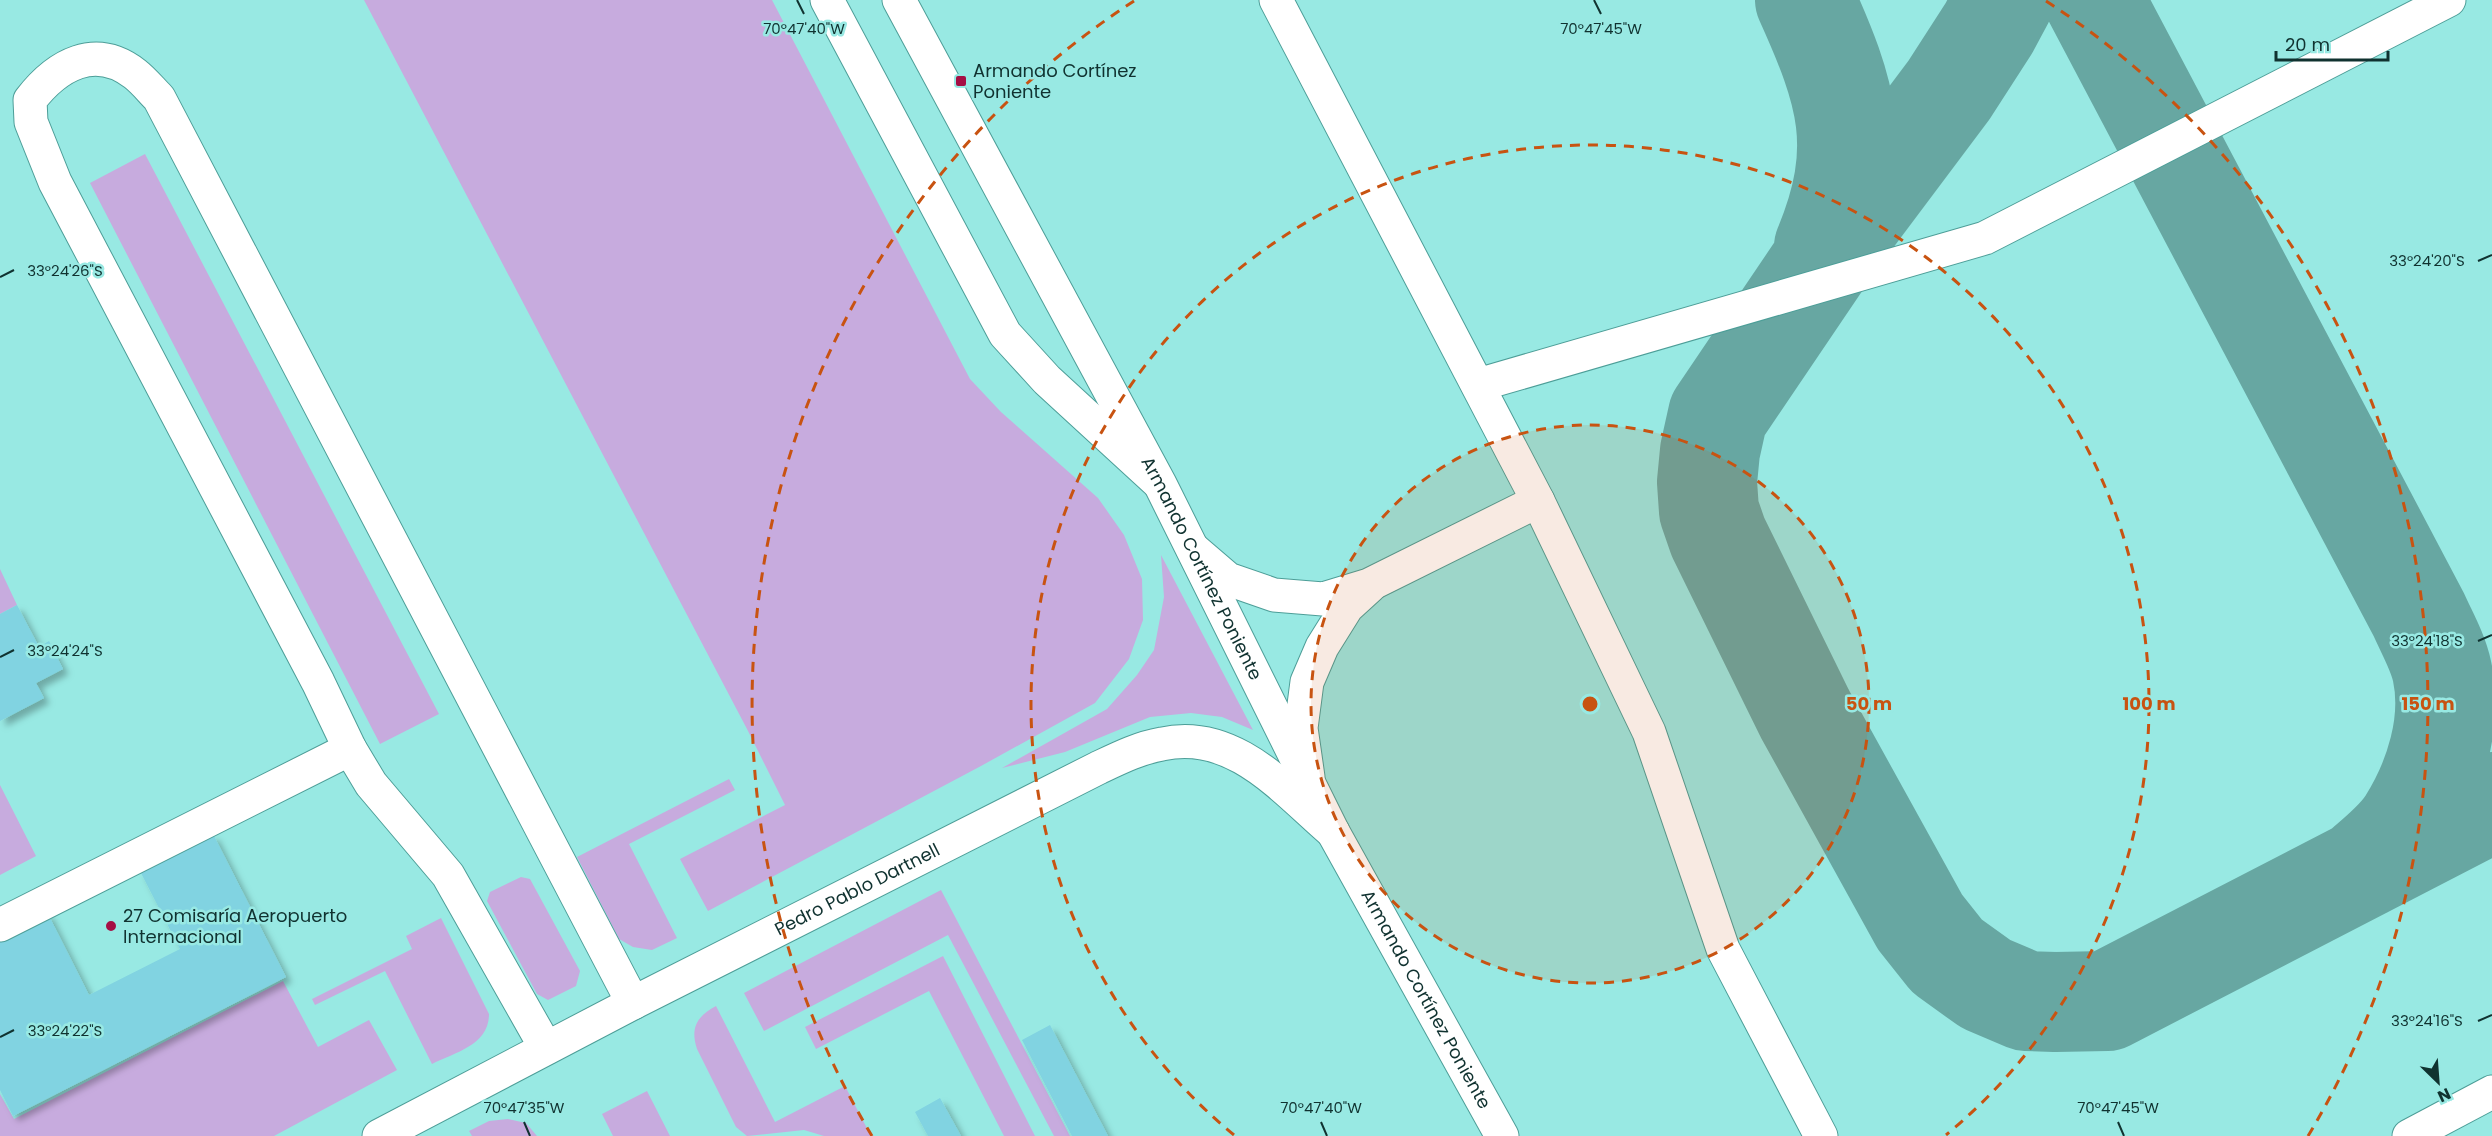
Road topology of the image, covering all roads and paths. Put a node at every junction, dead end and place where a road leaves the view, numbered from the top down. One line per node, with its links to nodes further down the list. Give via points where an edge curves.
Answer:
1 (827, 0): 6 (main road, via 1005,333 1047,380)
2 (899, 0): 6 (main road, Armando Cortínez Poniente)
3 (1276, 0): 5 (main road)
4 (2449, 0): 5 (main road, via 1985,238)
5 (1478, 385): 7 (main road)
6 (1160, 484): 8 (main road, Armando Cortínez Poniente)
7 (1538, 501): 9 (main road); 19 (main road, via 1649,732 1723,950)
8 (1193, 549): 9 (main road, via 1228,579 1274,595 1323,599); 11 (main road, Armando Cortínez Poniente)
9 (1374, 583): 11 (main road, via 1347,607 1322,647 1307,682 1301,728)
10 (350, 750): 13 (main road); 14 (main road, via 55,182 31,122 30,100 44,81 63,67 86,60 111,60 135,74 159,98); 15 (main road, via 371,784 448,875)
11 (1308, 782): 12 (main road, Armando Cortínez Poniente)
12 (1333, 832): 14 (main road, Pedro Pablo Dartnell, via 1254,763 1235,752 1213,744 1163,743 1098,768); 18 (main road, Armando Cortínez Poniente)
13 (0, 926)
14 (633, 1003): 15 (main road, Pedro Pablo Dartnell)
15 (546, 1048): 17 (main road, Pedro Pablo Dartnell)
16 (2492, 1092): 20 (main road)
17 (379, 1136)
18 (1503, 1136)
19 (1821, 1136)
20 (2409, 1136)

